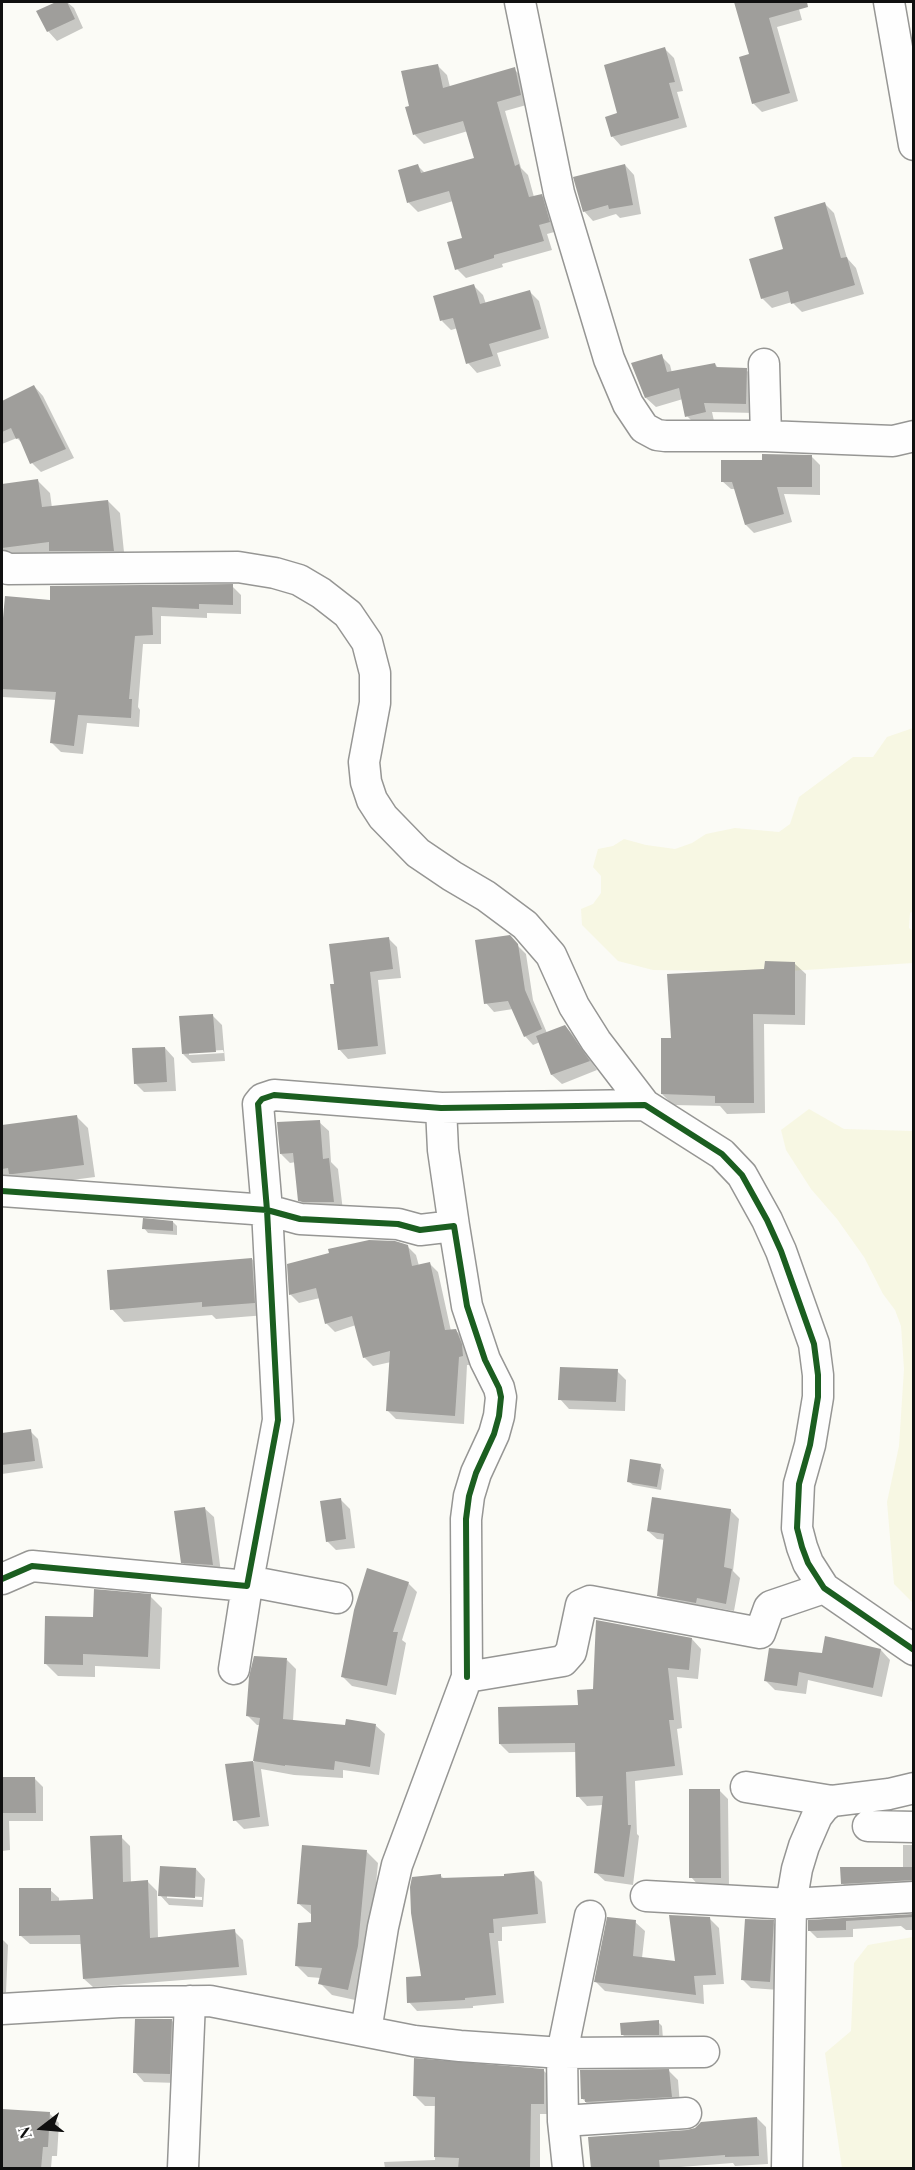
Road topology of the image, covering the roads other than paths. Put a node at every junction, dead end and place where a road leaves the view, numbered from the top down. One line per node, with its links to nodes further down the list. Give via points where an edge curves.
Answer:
1 (520, 2): 5 (street, via 560,193 609,360 628,404 644,428 657,435)
2 (889, 2): 3 (street)
3 (913, 138)
4 (764, 364): 5 (street)
5 (766, 436): 6 (street, via 893,441)
6 (914, 436)
7 (2, 566): 8 (street, via 238,567 298,580 321,592 348,614 367,642 375,673 375,703 364,762 372,800 383,817 424,857 525,925 551,955 574,1006 596,1041)
8 (645, 1105): 9 (street); 15 (street, via 722,1154 742,1175 767,1220 801,1304 814,1344 818,1397 799,1484 797,1528 808,1563)
9 (441, 1108): 11 (street, via 274,1095 262,1099 257,1113); 12 (street)
10 (2, 1191): 11 (street)
11 (267, 1209): 12 (street, via 300,1219 398,1224 420,1230); 14 (street, via 278,1419)
12 (454, 1226): 19 (street, via 467,1306 501,1397 494,1434 469,1496 466,1520)
13 (2, 1580): 14 (street, via 32,1566)
14 (247, 1583): 16 (street); 18 (street)
15 (824, 1588): 17 (street); 19 (street, via 771,1606 760,1633 590,1601 581,1605 571,1652 563,1660)
16 (338, 1598)
17 (914, 1650)
18 (234, 1669)
19 (467, 1677): 31 (street, via 397,1865)
20 (746, 1787): 22 (street)
21 (914, 1788): 22 (street)
22 (832, 1801): 27 (street, via 820,1811 804,1846)
23 (868, 1826): 24 (street)
24 (914, 1827)
25 (646, 1896): 27 (street)
26 (914, 1897): 27 (street)
27 (791, 1904): 38 (street)
28 (590, 1916): 33 (street)
29 (190, 2001): 30 (street); 31 (street, via 210,2001); 36 (street)
30 (2, 2009)
31 (366, 2031): 33 (street, via 437,2043)
32 (704, 2052): 33 (street)
33 (562, 2053): 35 (street)
34 (686, 2113): 35 (street)
35 (563, 2121): 37 (street)
36 (183, 2169)
37 (568, 2169)
38 (787, 2169)

